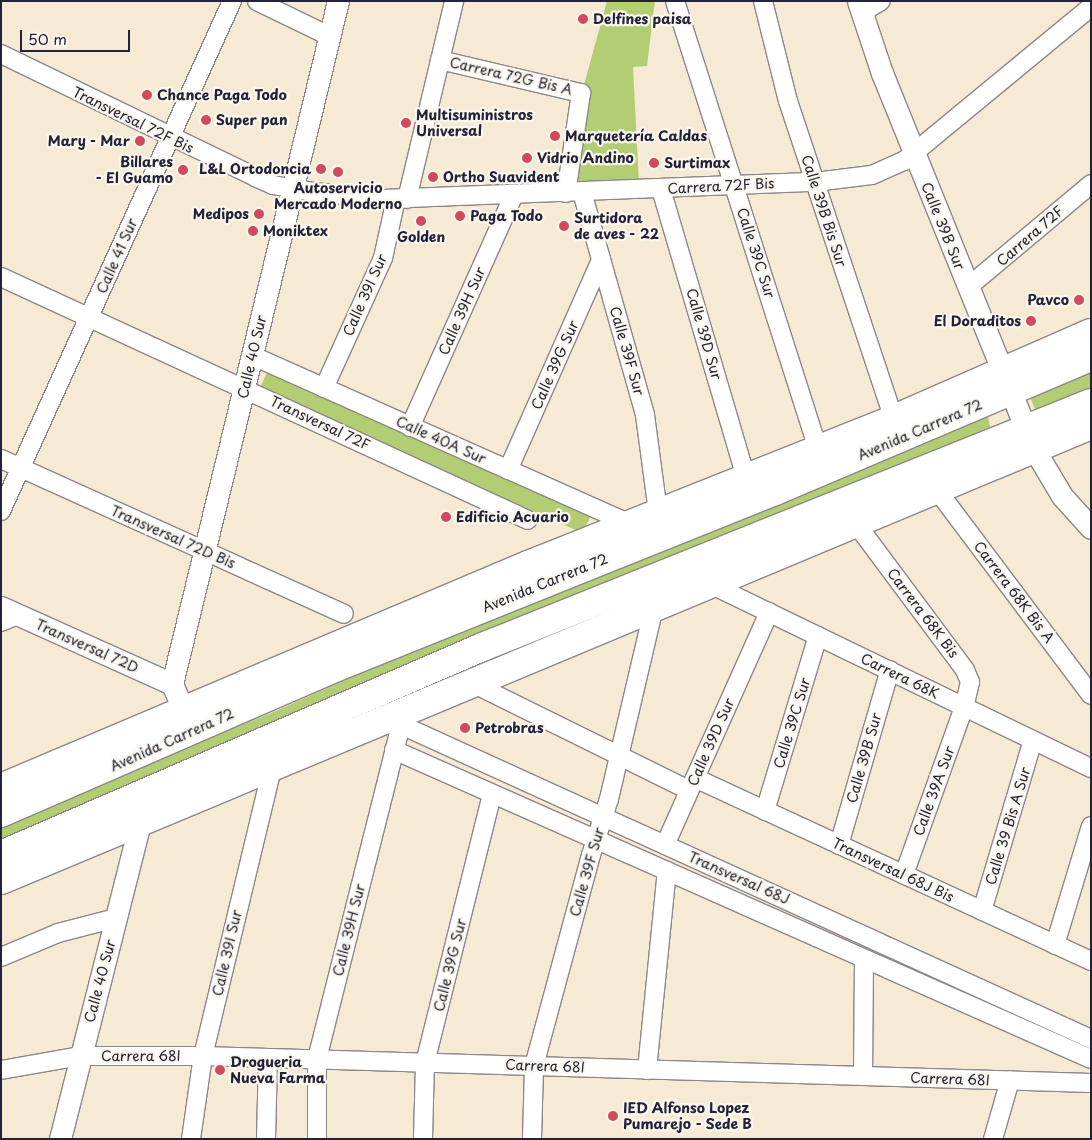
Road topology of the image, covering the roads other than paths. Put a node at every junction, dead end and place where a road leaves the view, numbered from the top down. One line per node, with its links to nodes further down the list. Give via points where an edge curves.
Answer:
1 (232, 1): 14 (street, Calle 41 Sur)
2 (257, 1): 10 (street)
3 (338, 1): 10 (street, Calle 40 Sur)
4 (454, 1): 12 (street, Calle 39I Sur)
5 (675, 1): 17 (street, Calle 39C Sur)
6 (763, 1): 16 (street, Calle 39B Bis Sur, via 779,74)
7 (881, 1): 8 (street)
8 (860, 7): 15 (street, Calle 39B Sur)
9 (1091, 7): 15 (street, Carrera 72F Bis)
10 (330, 36): 19 (street, Calle 40 Sur)
11 (2, 56): 14 (street, Transversal 72F Bis)
12 (440, 60): 13 (street, Carrera 72G Bis A); 23 (street, Calle 39I Sur)
13 (581, 93): 21 (street, Calle 39F Sur)
14 (170, 138): 19 (street, Transversal 72F Bis, via 255,177); 27 (street, Calle 41 Sur)
15 (914, 154): 16 (street, Carrera 72F Bis, via 878,173); 26 (street, Calle 39B Sur)
16 (815, 182): 17 (street, Carrera 72F Bis); 35 (street, Calle 39B Bis Sur)
17 (734, 184): 20 (street, Carrera 72F Bis); 39 (street, Calle 39C Sur)
18 (1091, 184): 26 (street, Carrera 72F)
19 (293, 188): 23 (street, Carrera 72F Bis, via 362,198); 29 (street, Calle 40 Sur)
20 (662, 189): 21 (street, Carrera 72F Bis); 43 (street, Calle 39D Sur)
21 (574, 192): 22 (street, Carrera 72F Bis); 24 (street, Calle 39F Sur)
22 (514, 195): 23 (street, Carrera 72F Bis); 37 (street, Calle 39H Sur)
23 (401, 199): 33 (street, Calle 39I Sur, via 383,258)
24 (601, 260): 42 (street, Calle 39G Sur); 47 (street, Calle 39F Sur, via 645,416)
25 (1, 277): 27 (street, Transversal 72F)
26 (968, 287): 31 (street, Calle 39B Sur)
27 (89, 317): 32 (street, Transversal 72F); 41 (street, Calle 41 Sur)
28 (1091, 334): 31 (highway, Avenida Carrera 72)
29 (253, 356): 32 (street, Calle 40 Sur); 33 (street, Calle 40A Sur)
30 (1091, 357): 31 (highway, Avenida Carrera 72)
31 (1006, 382): 35 (highway, Avenida Carrera 72); 38 (street, Calle 39B Sur); 45 (highway, Avenida Carrera 72)
32 (245, 388): 48 (street, Transversal 72F); 52 (street, Calle 40 Sur)
33 (324, 388): 37 (street, Calle 40A Sur)
34 (1091, 403): 38 (highway)
35 (894, 419): 39 (highway, Avenida Carrera 72)
36 (1091, 425): 38 (highway)
37 (410, 427): 42 (street, Calle 40A Sur)
38 (1030, 440): 44 (highway); 51 (street, Calle 39B Sur, via 1062,496); 58 (highway)
39 (818, 448): 43 (highway, Avenida Carrera 72); 45 (highway)
40 (1, 459): 41 (street, Transversal 72D Bis)
41 (21, 468): 46 (street, Calle 41 Sur); 52 (street, Transversal 72D Bis)
42 (508, 470): 49 (street, Calle 40A Sur)
43 (746, 478): 47 (highway, Avenida Carrera 72)
44 (937, 490): 50 (highway); 64 (street, Carrera 68K Bis A)
45 (775, 491): 77 (highway, Avenida Carrera 72, via 373,652)
46 (1, 512)
47 (658, 513): 49 (highway, Avenida Carrera 72)
48 (528, 520)
49 (630, 524): 66 (highway, Avenida Carrera 72)
50 (857, 525): 53 (highway); 65 (street, Carrera 68K Bis, via 965,670 970,682)
51 (1091, 528)
52 (205, 552): 56 (street, Transversal 72D Bis); 63 (street, Calle 40 Sur)
53 (710, 584): 54 (highway); 55 (street, Carrera 68K)
54 (654, 607): 59 (highway); 70 (street, Calle 39F Sur)
55 (769, 612): 60 (street, Carrera 68K); 73 (street, Calle 39D Sur)
56 (344, 614)
57 (7, 615): 63 (street, Transversal 72D)
58 (557, 618): 59 (highway); 82 (highway)
59 (618, 622): 62 (highway)
60 (818, 636): 61 (street, Carrera 68K); 76 (street, Calle 39C Sur)
61 (890, 670): 65 (street, Carrera 68K); 84 (street, Calle 39B Sur)
62 (470, 682): 67 (highway); 70 (street, Transversal 68J Bis)
63 (172, 684): 66 (street)
64 (1091, 695)
65 (964, 707): 68 (street, Carrera 68K); 88 (street, Calle 39A Sur)
66 (184, 711): 74 (highway, Avenida Carrera 72)
67 (394, 721): 69 (street, Calle 39H Sur); 71 (highway); 78 (street, Transversal 68J)
68 (1034, 740): 72 (street, Carrera 68K); 90 (street, Calle 39 Bis A Sur)
69 (394, 750): 75 (street, Transversal 68J); 100 (street, Calle 39H Sur)
70 (620, 756): 73 (street, Transversal 68J Bis); 78 (street, Calle 39F Sur)
71 (272, 768): 79 (highway); 98 (street, Calle 39I Sur)
72 (1091, 768)
73 (692, 784): 76 (street, Transversal 68J Bis); 83 (street, Calle 39D Sur)
74 (1, 788)
75 (492, 794): 81 (street, Transversal 68J); 102 (street, Calle 39G Sur)
76 (765, 811): 84 (street, Transversal 68J Bis)
77 (1, 813)
78 (603, 817): 81 (street, Calle 39F Sur); 83 (street, Transversal 68J)
79 (140, 822): 89 (highway); 91 (street, Calle 40 Sur)
80 (1091, 826): 92 (street)
81 (596, 840): 87 (street, Transversal 68J); 103 (street, Calle 39F Sur)
82 (33, 842): 85 (highway); 86 (highway)
83 (665, 845): 96 (street, Transversal 68J)
84 (839, 845): 88 (street, Transversal 68J Bis)
85 (1, 855)
86 (1, 864)
87 (667, 871): 94 (street, Transversal 68J); 105 (street)
88 (904, 875): 90 (street, Transversal 68J Bis)
89 (1, 880)
90 (982, 911): 92 (street, Transversal 68J Bis)
91 (116, 918): 93 (street, via 58,933); 97 (street, Calle 40 Sur)
92 (1055, 945): 95 (street, Transversal 68J Bis)
93 (1, 957)
94 (864, 959): 101 (street, Transversal 68J); 106 (street)
95 (1091, 961)
96 (1091, 1039)
97 (80, 1056): 98 (street, Carrera 68I); 104 (street, Carrera 68I); 109 (street, Calle 40 Sur)
98 (203, 1056): 99 (street, Carrera 68I); 110 (street, Calle 39I Sur)
99 (268, 1058): 100 (street, Carrera 68I); 111 (street)
100 (317, 1059): 102 (street, Carrera 68I); 112 (street, Calle 39H Sur)
101 (1091, 1059)
102 (425, 1063): 103 (street, Carrera 68I); 113 (street, Calle 39G Sur)
103 (534, 1066): 105 (street, Carrera 68I); 114 (street, Calle 39F Sur)
104 (1, 1070)
105 (647, 1070): 106 (street, Carrera 68I)
106 (863, 1076): 107 (street, Carrera 68I)
107 (1010, 1080): 108 (street, Carrera 68I); 115 (street)
108 (1091, 1083)
109 (60, 1139)
110 (190, 1139)
111 (266, 1139)
112 (317, 1139)
113 (423, 1139)
114 (532, 1139)
115 (993, 1139)

